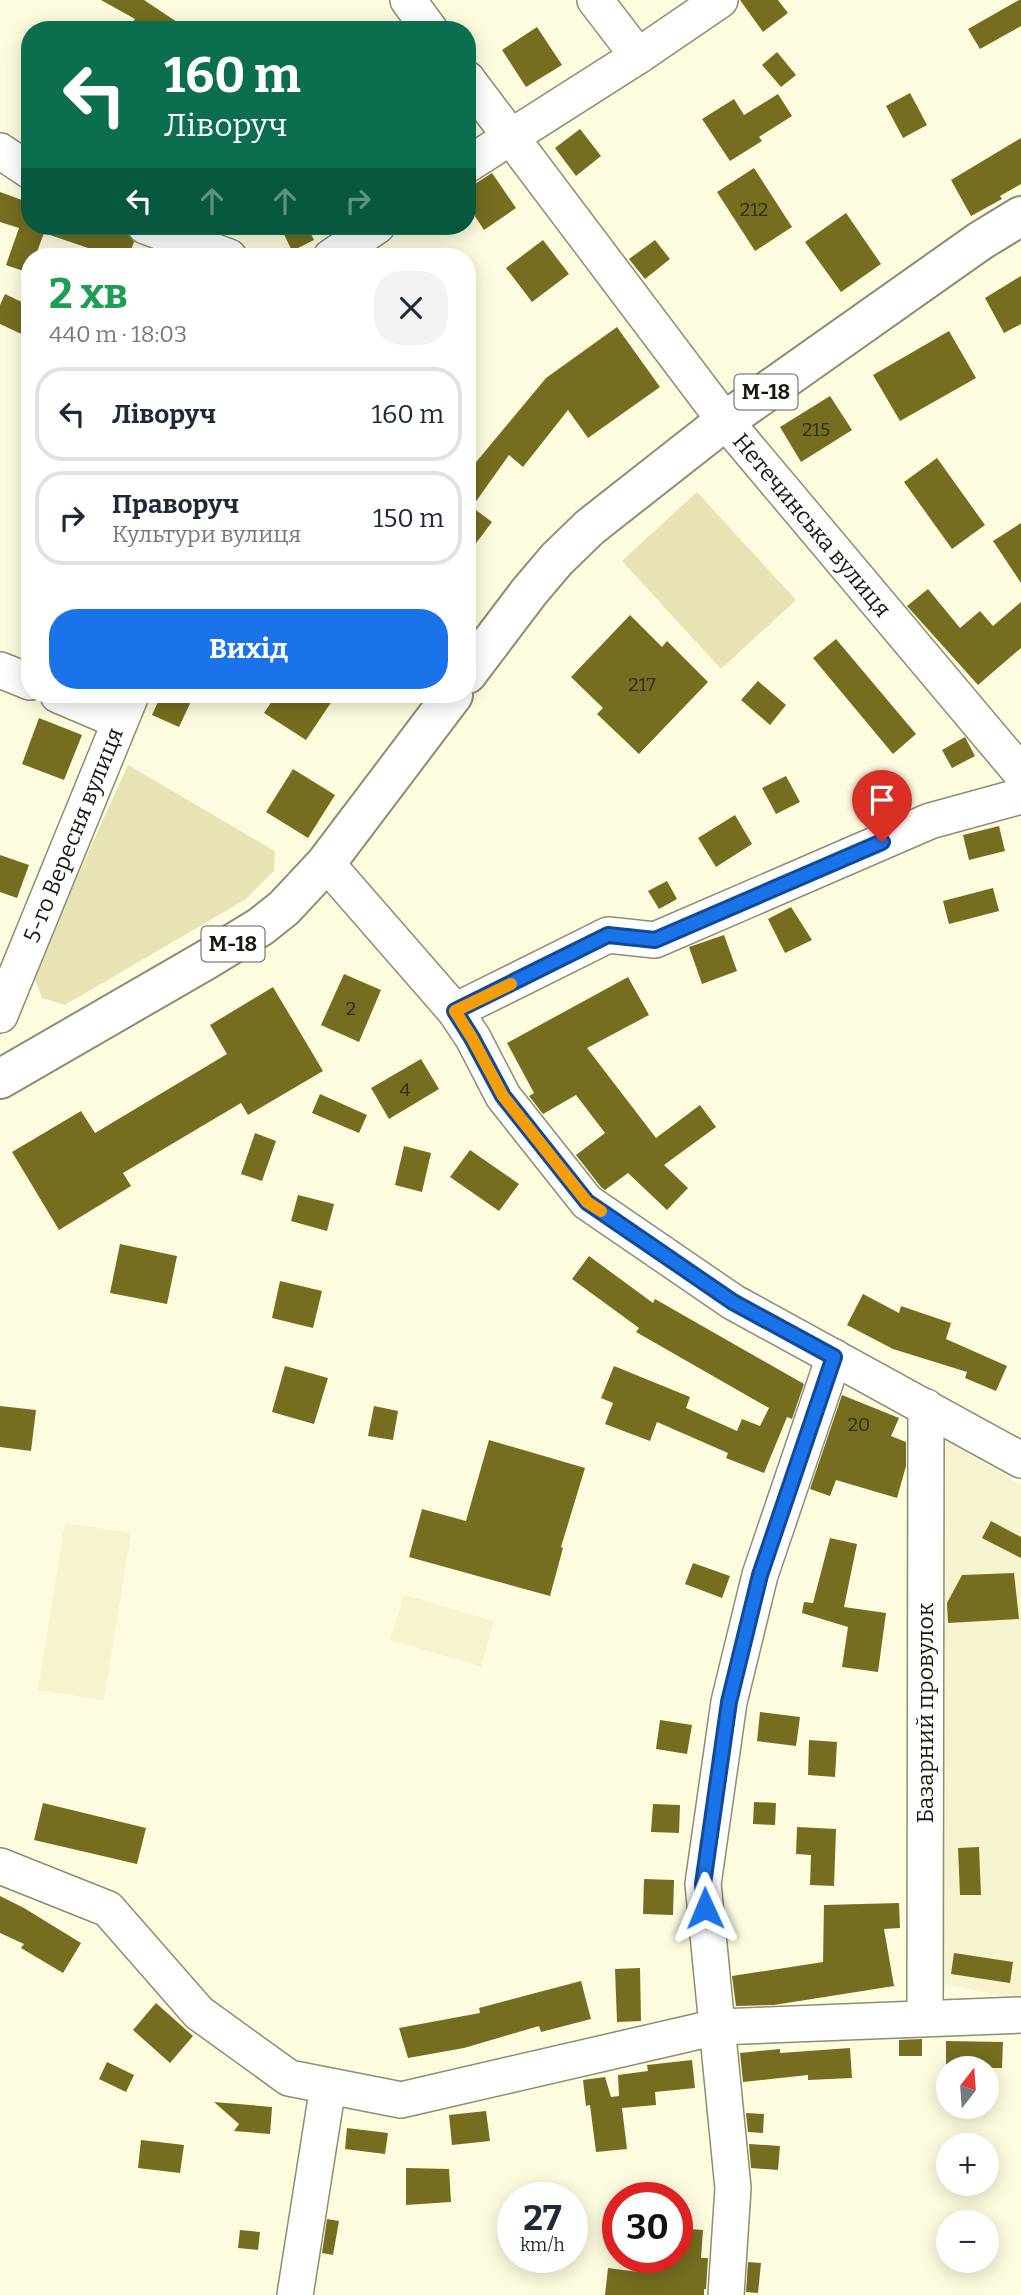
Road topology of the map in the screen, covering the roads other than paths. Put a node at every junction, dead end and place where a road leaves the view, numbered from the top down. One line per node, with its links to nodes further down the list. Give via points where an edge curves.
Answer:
1 (408, 0): 4 (street)
2 (595, 0): 5 (street)
3 (720, 0): 5 (street)
4 (423, 21)
5 (638, 56): 7 (street)
6 (476, 91): 7 (street, Нетечинська вулиця)
7 (510, 136): 9 (street); 16 (street, Нетечинська вулиця)
8 (0, 151): 10 (street)
9 (476, 159)
10 (21, 165)
11 (1021, 216): 16 (highway, М-18)
12 (169, 235): 14 (street)
13 (364, 235): 15 (street)
14 (205, 248)
15 (344, 248)
16 (725, 421): 17 (highway, М-18, via 573,543); 23 (street, Нетечинська вулиця)
17 (476, 662)
18 (0, 670): 19 (street)
19 (21, 678)
20 (99, 703): 22 (street)
21 (447, 703): 25 (highway, М-18)
22 (125, 708): 27 (street, 5-го Вересня вулиця)
23 (1021, 773)
24 (1021, 796): 26 (street, via 930,821 655,940 608,935)
25 (326, 863): 26 (street); 28 (highway, М-18, via 260,927)
26 (455, 1011): 29 (street, via 503,1096 587,1202 733,1302)
27 (0, 1015)
28 (0, 1079)
29 (834, 1357): 30 (street); 35 (street, via 760,1575 729,1702 703,1884)
30 (926, 1408): 31 (street); 34 (street, Базарний провулок)
31 (1021, 1460)
32 (0, 1866): 36 (street, via 108,1909 199,2013 289,2078)
33 (1021, 2015): 34 (street)
34 (925, 2018): 35 (street)
35 (717, 2027): 36 (street, via 401,2100); 38 (street, via 733,2188)
36 (328, 2086): 37 (street)
37 (295, 2295)
38 (726, 2295)

